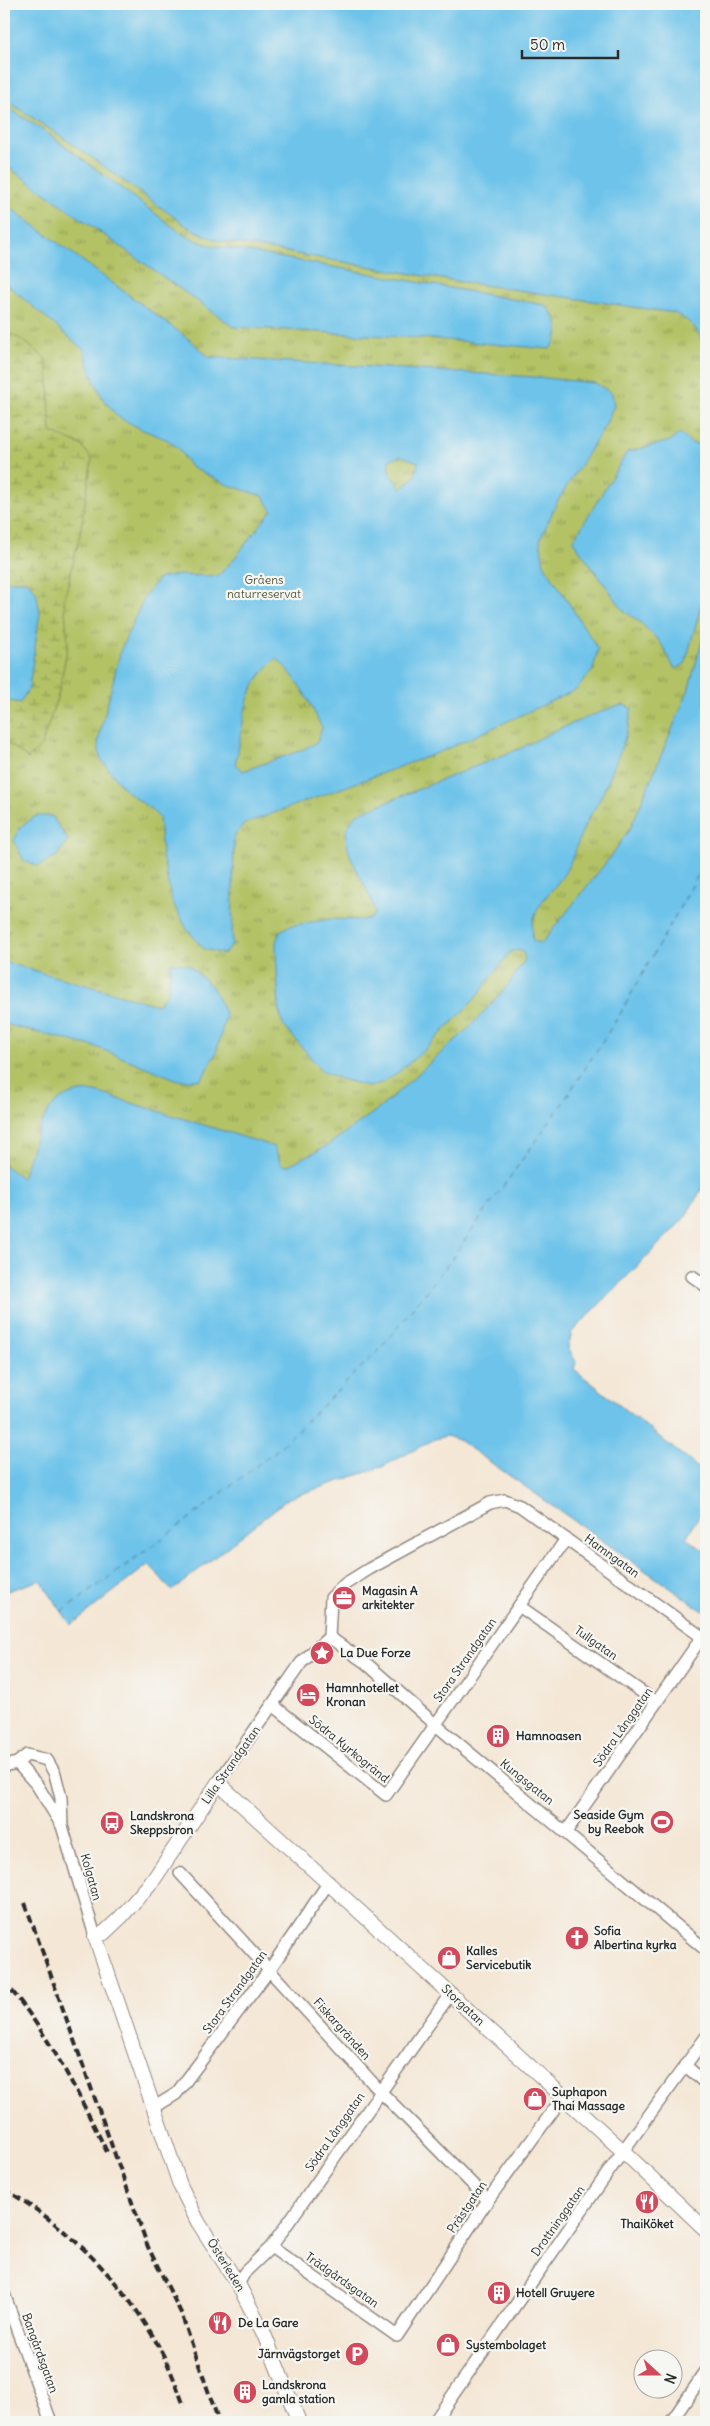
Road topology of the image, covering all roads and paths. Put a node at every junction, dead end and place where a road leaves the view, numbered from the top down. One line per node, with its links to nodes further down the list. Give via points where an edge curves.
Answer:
1 (692, 1276): 2 (street)
2 (706, 1286)
3 (566, 1540): 4 (street, Stora Strandgatan); 5 (street, Hamngatan, via 520,1506 505,1500 490,1503 345,1584 331,1598); 6 (street, Hamngatan)
4 (519, 1606): 7 (street, Tullgatan); 9 (street, Stora Strandgatan)
5 (329, 1637): 8 (street, Lilla Strandgatan, via 301,1663); 9 (street, Kungsgatan, via 366,1663)
6 (702, 1637): 7 (street, Södra Långgatan)
7 (656, 1702): 15 (street, Södra Långgatan)
8 (273, 1705): 12 (street, Lilla Strandgatan); 13 (street, Södra Kyrkogränd)
9 (436, 1725): 13 (street, Stora Strandgatan); 15 (street, Kungsgatan)
10 (17, 1763): 11 (street, Kolgatan); 14 (street, Kolgatan, via 37,1785); 14 (street, Kolgatan, via 28,1755 34,1755 51,1765 61,1798)
11 (4, 1766)
12 (218, 1783): 17 (street, Storgatan); 18 (street, Lilla Strandgatan, via 154,1879 121,1917)
13 (386, 1796)
14 (62, 1826): 18 (street, Kolgatan)
15 (566, 1832): 19 (street, Kungsgatan)
16 (180, 1873): 20 (street, Fiskargränden)
17 (329, 1882): 20 (street, Stora Strandgatan); 21 (street, Storgatan)
18 (96, 1936): 27 (street)
19 (706, 1950)
20 (270, 1969): 25 (street, Fiskargränden); 27 (street, Stora Strandgatan, via 176,2094)
21 (451, 1994): 25 (street, Södra Långgatan); 26 (street, Storgatan)
22 (706, 2037): 23 (street, Drottninggatan)
23 (685, 2065): 24 (street); 28 (street, Drottninggatan)
24 (706, 2084)
25 (380, 2091): 29 (street, Fiskargränden); 31 (street, Södra Långgatan)
26 (563, 2097): 28 (street, Storgatan); 29 (street, Prästgatan)
27 (154, 2108): 32 (street, Österleden, via 198,2222)
28 (623, 2151): 30 (street, Storgatan); 38 (street, Drottninggatan)
29 (488, 2200): 34 (street, Prästgatan)
30 (706, 2230)
31 (271, 2246): 32 (street, Södra Långgatan, via 245,2272); 34 (street, Trädgårdsgatan)
32 (238, 2284): 37 (street, Österleden, via 264,2334)
33 (4, 2294): 36 (street, Bangårdsgatan)
34 (397, 2336)
35 (706, 2371): 39 (street)
36 (51, 2422)
37 (299, 2422)
38 (434, 2422)
39 (672, 2422)

